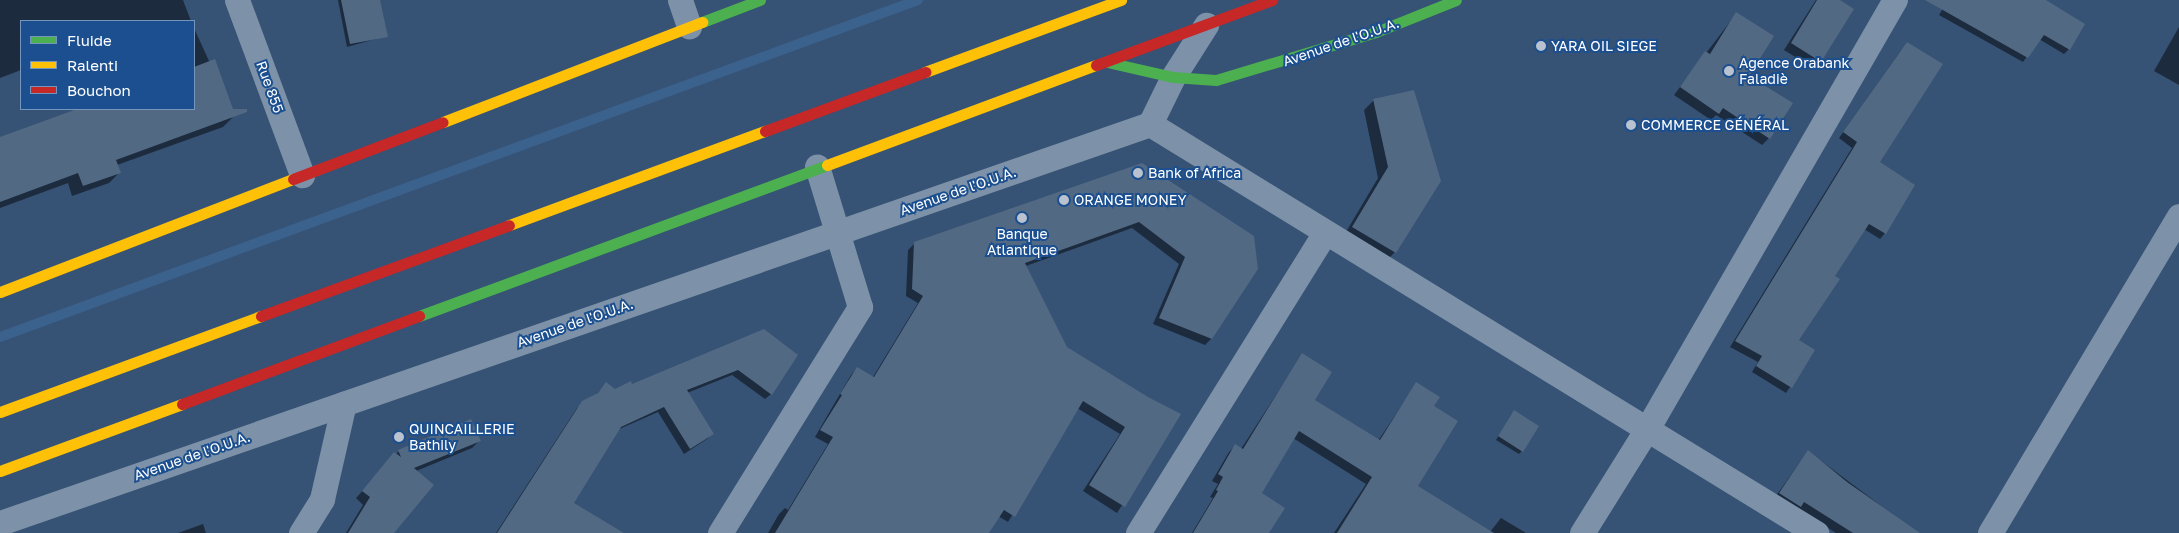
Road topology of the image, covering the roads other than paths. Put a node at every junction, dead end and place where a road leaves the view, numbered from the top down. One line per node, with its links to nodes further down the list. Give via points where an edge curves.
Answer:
1 (237, 0): 14 (street, Rue 855)
2 (680, 0): 9 (street)
3 (760, 0): 9 (main road)
4 (1122, 0): 20 (main road)
5 (1272, 0): 8 (main road)
6 (1456, 0): 11 (main road, Avenue de l'O.U.A., via 1376,32 1244,74 1216,80)
7 (1895, 0): 21 (street)
8 (1206, 25): 10 (main road); 11 (street)
9 (689, 26): 14 (main road)
10 (1107, 62): 11 (main road, Avenue de l'O.U.A.); 13 (main road)
11 (1173, 77): 12 (street)
12 (1150, 124): 16 (street, Avenue de l'O.U.A.); 17 (street)
13 (817, 166): 16 (street); 22 (main road)
14 (302, 175): 18 (main road)
15 (2179, 216): 29 (street)
16 (837, 232): 19 (street, Avenue de l'O.U.A.); 25 (street, via 860,307)
17 (1325, 232): 21 (street); 26 (street)
18 (0, 292)
19 (344, 403): 23 (street, Avenue de l'O.U.A.); 24 (street, via 322,499)
20 (0, 412)
21 (1647, 429): 27 (street); 28 (street)
22 (0, 471)
23 (0, 523)
24 (301, 533)
25 (720, 533)
26 (1138, 533)
27 (1582, 533)
28 (1816, 533)
29 (1990, 533)

